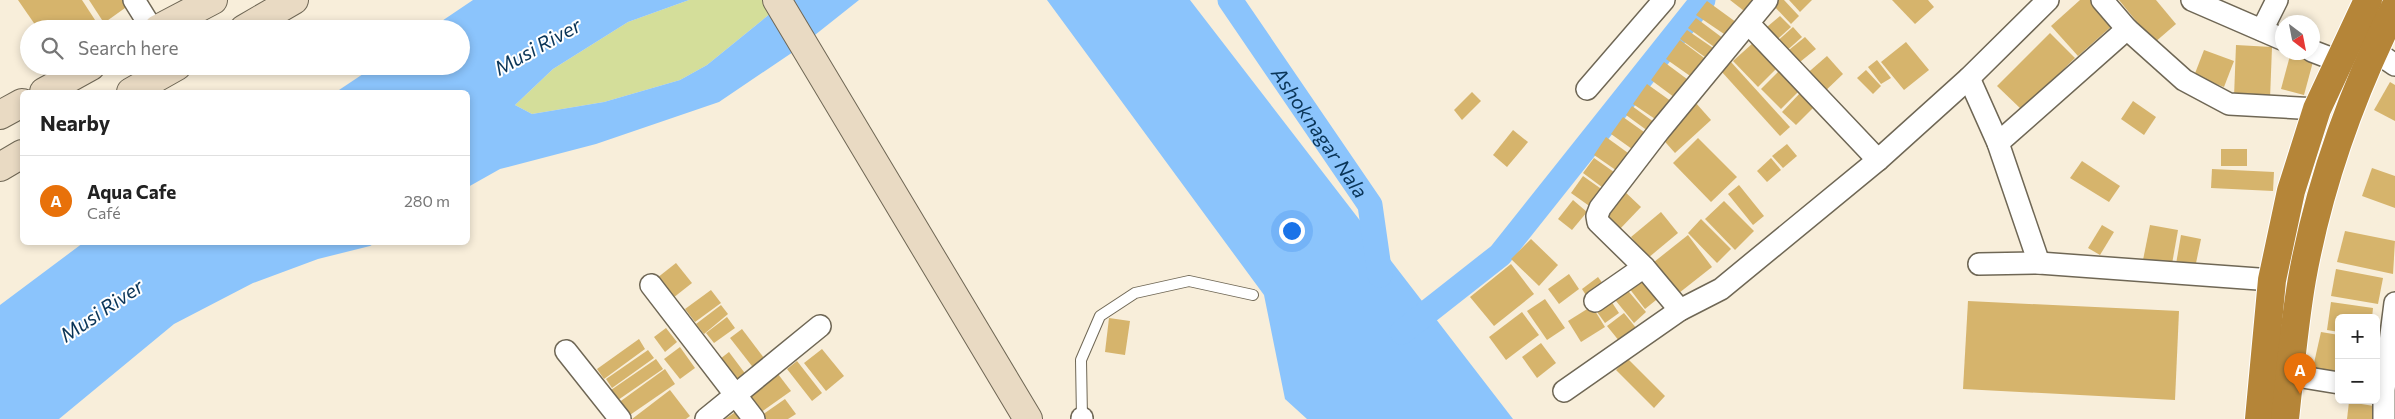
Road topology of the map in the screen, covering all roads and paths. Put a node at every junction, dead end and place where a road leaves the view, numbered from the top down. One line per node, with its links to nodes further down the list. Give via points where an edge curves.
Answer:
1 (134, 0): 13 (street)
2 (213, 0): 14 (street)
3 (294, 0): 15 (street)
4 (777, 0): 56 (street)
5 (1664, 0): 26 (street)
6 (1767, 0): 16 (street)
7 (2048, 0): 25 (street)
8 (2102, 0): 17 (street)
9 (2192, 0): 18 (street)
10 (2277, 0): 18 (street)
11 (2368, 0): 22 (highway)
12 (2395, 8): 21 (highway)
13 (146, 20)
14 (175, 20)
15 (260, 20)
16 (1748, 23): 34 (street); 38 (street, via 1600,208 1598,222)
17 (2127, 29): 30 (street, via 2184,80 2229,104); 32 (street)
18 (2262, 30): 19 (street)
19 (2275, 36)
20 (2320, 54): 22 (street)
21 (2384, 58): 47 (highway, via 2345,118 2322,195 2302,279)
22 (2338, 61): 30 (highway)
23 (75, 75): 27 (street)
24 (162, 75): 28 (street)
25 (1969, 78): 32 (street); 34 (street)
26 (1587, 89)
27 (48, 90)
28 (135, 90)
29 (20, 105): 31 (street)
30 (2317, 109): 39 (highway, via 2291,191)
31 (0, 115)
32 (1998, 143): 36 (street)
33 (20, 155): 35 (street)
34 (1878, 160): 44 (street, via 1721,289)
35 (0, 167)
36 (2039, 263): 37 (street); 39 (street)
37 (1979, 264)
38 (1644, 267): 42 (street); 44 (street)
39 (2272, 280): 57 (highway)
40 (651, 285): 51 (street)
41 (1253, 295): 52 (lane, via 1189,281 1135,293 1100,316 1081,360)
42 (1595, 301)
43 (2395, 303): 49 (street)
44 (1680, 310): 50 (street)
45 (820, 326): 51 (street)
46 (566, 351): 53 (street)
47 (2290, 375): 48 (street); 58 (highway)
48 (2335, 382)
49 (2385, 390): 59 (street)
50 (1564, 391)
51 (737, 395): 54 (street); 55 (street)
52 (1082, 418)
53 (620, 419)
54 (706, 419)
55 (754, 419)
56 (1028, 419)
57 (2258, 419)
58 (2285, 419)
59 (2384, 419)

